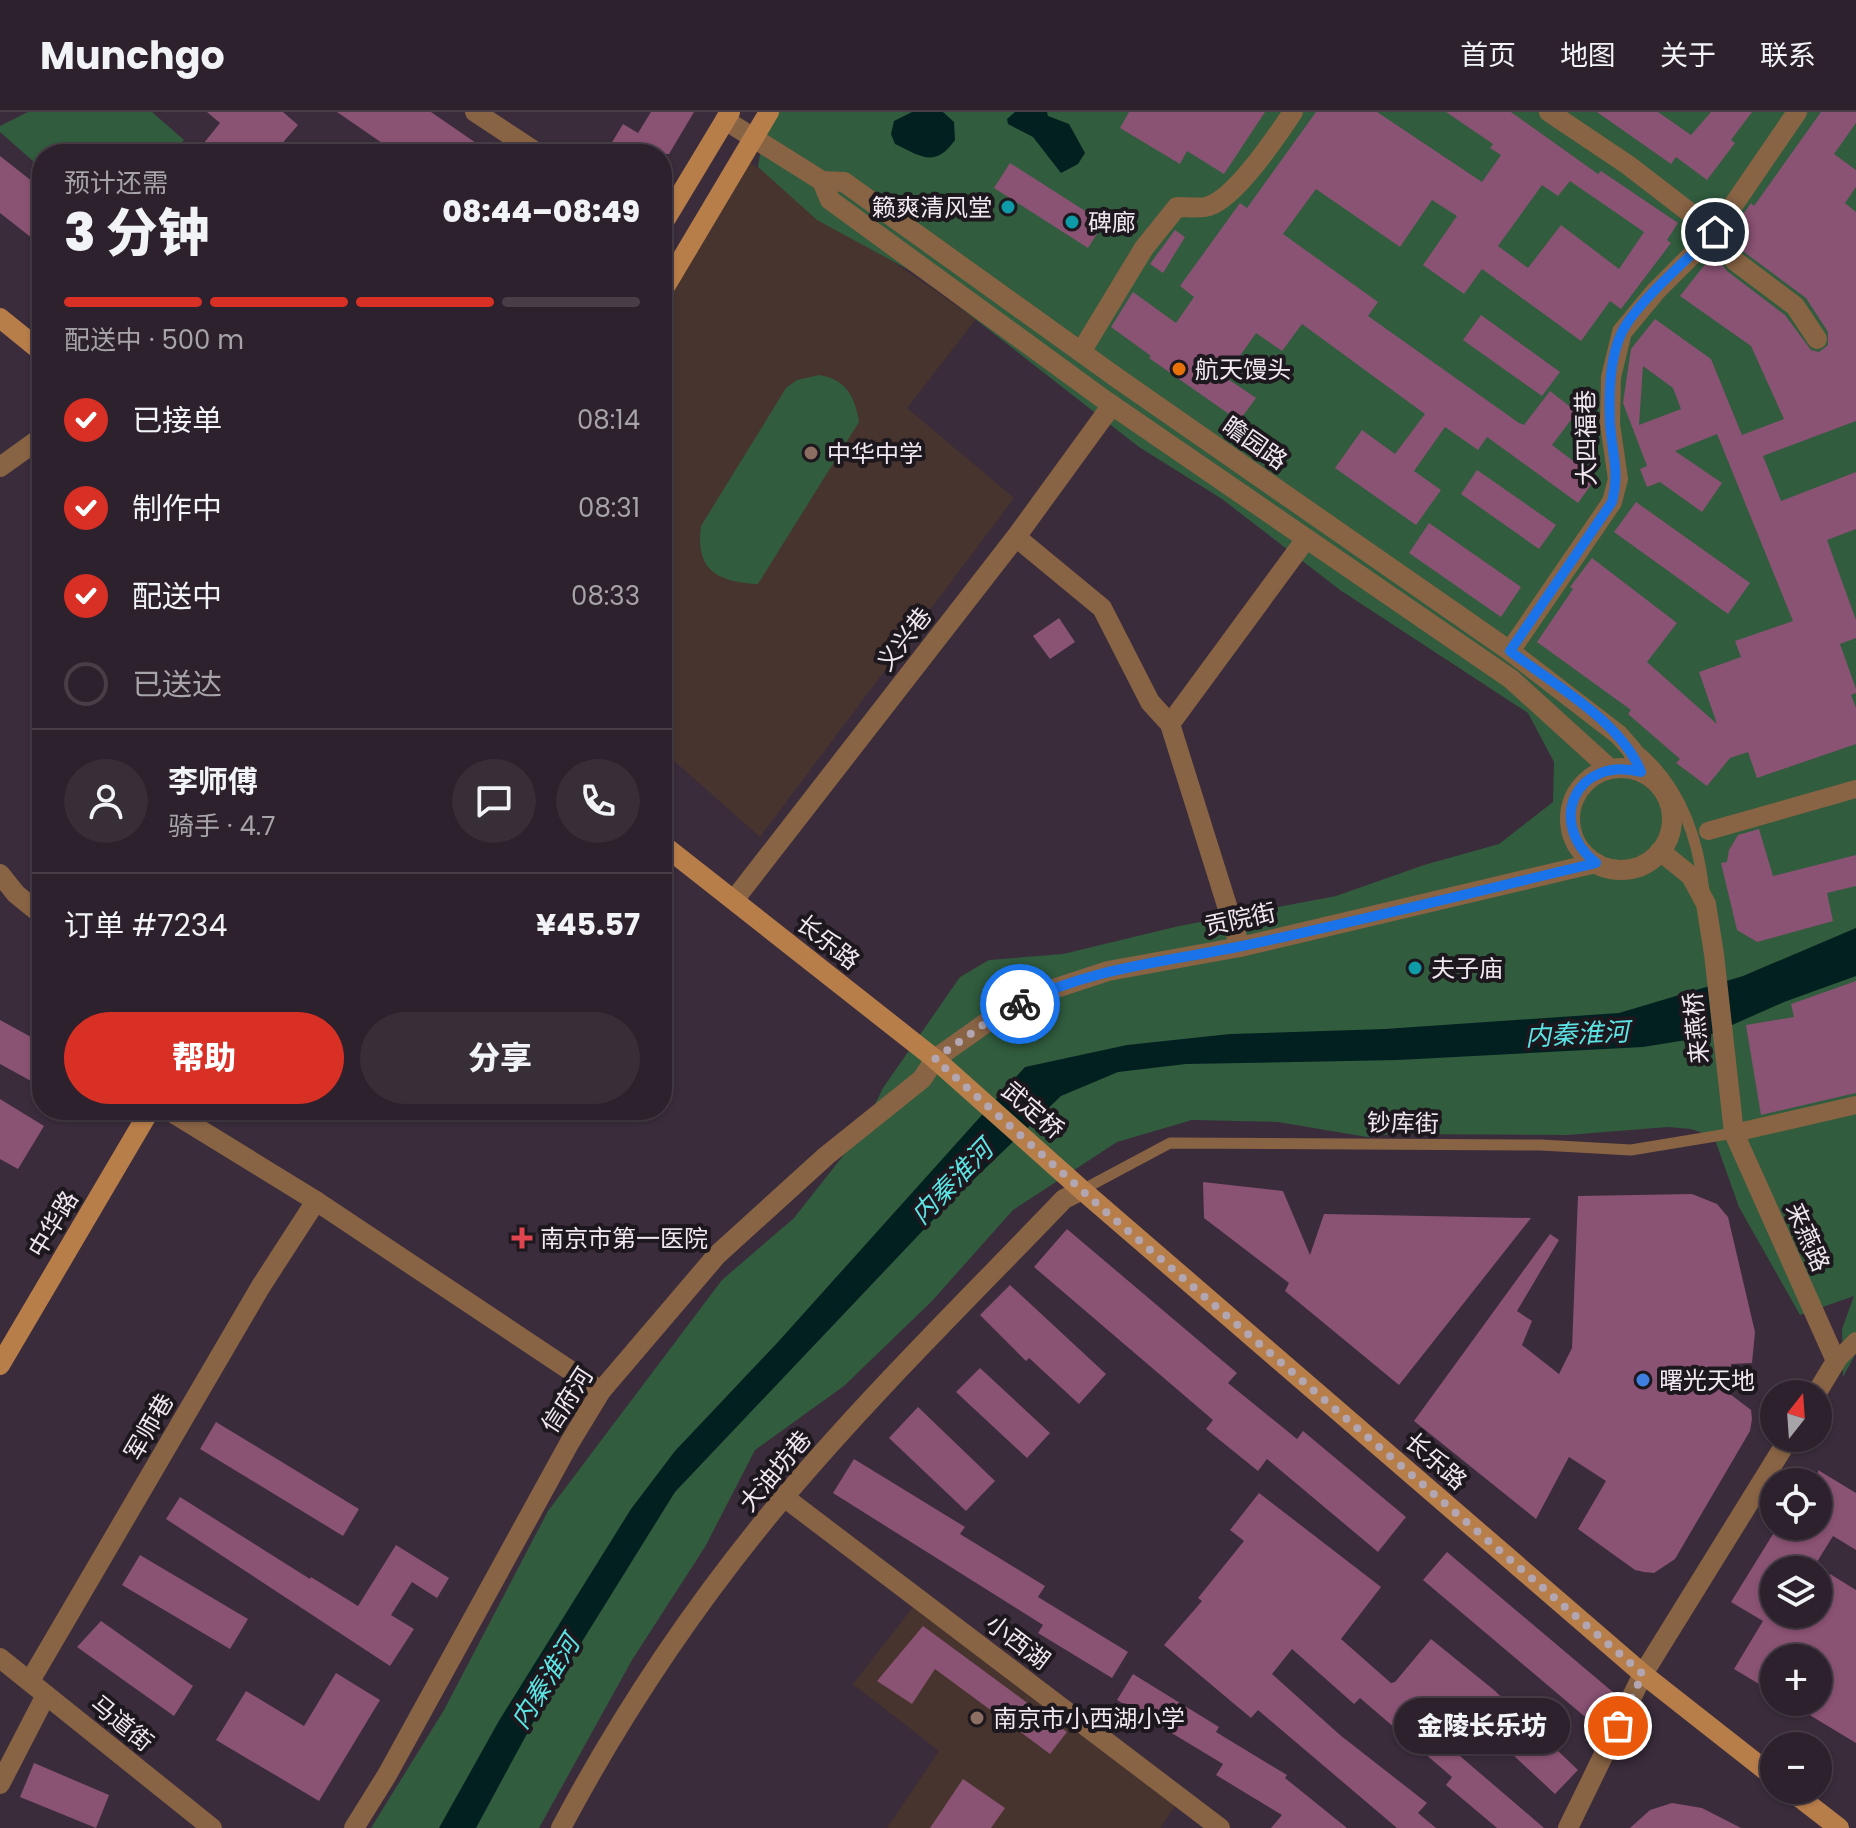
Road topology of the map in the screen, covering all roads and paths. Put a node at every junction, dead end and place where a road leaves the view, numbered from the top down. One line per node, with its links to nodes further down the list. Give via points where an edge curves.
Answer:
1 (475, 112): 7 (street)
2 (769, 112): 11 (main road)
3 (1293, 112): 15 (street, via 1233,189 1209,206 1177,207 1144,248)
4 (1549, 112): 10 (street)
5 (1797, 112): 10 (street, 大四福巷)
6 (727, 116): 8 (street, 瞻园路); 9 (main road)
7 (524, 144)
8 (822, 181): 15 (street, 瞻园路, via 844,182); 18 (street, 瞻园路, via 830,200)
9 (672, 208)
10 (1715, 232): 13 (street, via 1735,261 1795,306); 24 (street, 大四福巷, via 1622,332 1611,377 1610,424 1618,479 1612,502)
11 (672, 275)
12 (0, 318): 14 (main road)
13 (1817, 339)
14 (32, 344)
15 (1081, 352): 16 (street, 瞻园路)
16 (1120, 380): 17 (street, 瞻园路); 18 (street, 义兴巷, via 1126,386 1124,397)
17 (1149, 400): 19 (street, via 1132,403); 24 (street, 瞻园路)
18 (1109, 403): 19 (street, 瞻园路); 22 (street, 义兴巷)
19 (1134, 420): 23 (street, 瞻园路)
20 (32, 444): 21 (street)
21 (0, 467)
22 (1016, 537): 25 (street, via 1102,608 1150,702); 35 (street, 义兴巷)
23 (1306, 539): 25 (street); 27 (street, 瞻园路, via 1511,679)
24 (1510, 651): 26 (street, 瞻园路)
25 (1170, 724): 38 (street)
26 (1619, 735): 28 (street, 瞻园路); 36 (lane, via 1648,758 1674,791 1701,861)
27 (1610, 769): 28 (street); 33 (street, via 1587,781 1572,803 1569,820 1582,852)
28 (1641, 772): 31 (street, via 1654,780 1670,807 1668,837)
29 (1856, 789): 30 (street)
30 (1708, 831)
31 (1660, 851): 33 (street, via 1630,869); 36 (street, via 1691,876)
32 (672, 852): 35 (main road, 长乐路)
33 (1596, 863): 38 (street, 贡院街)
34 (0, 875): 37 (street)
35 (734, 900): 39 (main road, 长乐路)
36 (1706, 904): 42 (street, 来燕桥)
37 (32, 907)
38 (1240, 947): 39 (street, 贡院街, via 1108,971 1041,993 990,1020)
39 (935, 1059): 40 (street, 贡院街); 41 (main road, 长乐路)
40 (922, 1079): 53 (street, 信府河, via 826,1156 717,1255)
41 (961, 1082): 47 (main road, 武定桥)
42 (1730, 1096): 46 (street, 来燕路)
43 (1856, 1105): 46 (street)
44 (144, 1120): 51 (main road, 中华路)
45 (184, 1120): 48 (street)
46 (1734, 1133): 47 (lane, 钞库街, via 1631,1150 1170,1143); 50 (street, 来燕路)
47 (1076, 1184): 55 (street, 大油坊巷); 57 (main road, 长乐路)
48 (316, 1201): 53 (street); 58 (street, 军师巷)
49 (1856, 1341): 50 (street)
50 (1836, 1361): 52 (street)
51 (0, 1365)
52 (1824, 1380)
53 (601, 1391): 64 (street, 信府河)
54 (1780, 1452): 57 (street)
55 (784, 1497): 65 (street, 大油坊巷, via 702,1604 595,1764); 66 (street, 小西湖)
56 (0, 1658): 58 (street, 马道街)
57 (1643, 1674): 60 (main road, 长乐路); 67 (street)
58 (30, 1681): 59 (street, 马道街)
59 (46, 1695): 61 (street); 63 (street, 马道街)
60 (1760, 1766)
61 (0, 1784)
62 (1808, 1804): 68 (main road)
63 (212, 1828)
64 (354, 1828)
65 (561, 1828)
66 (1220, 1828)
67 (1568, 1828)
68 (1839, 1828)

